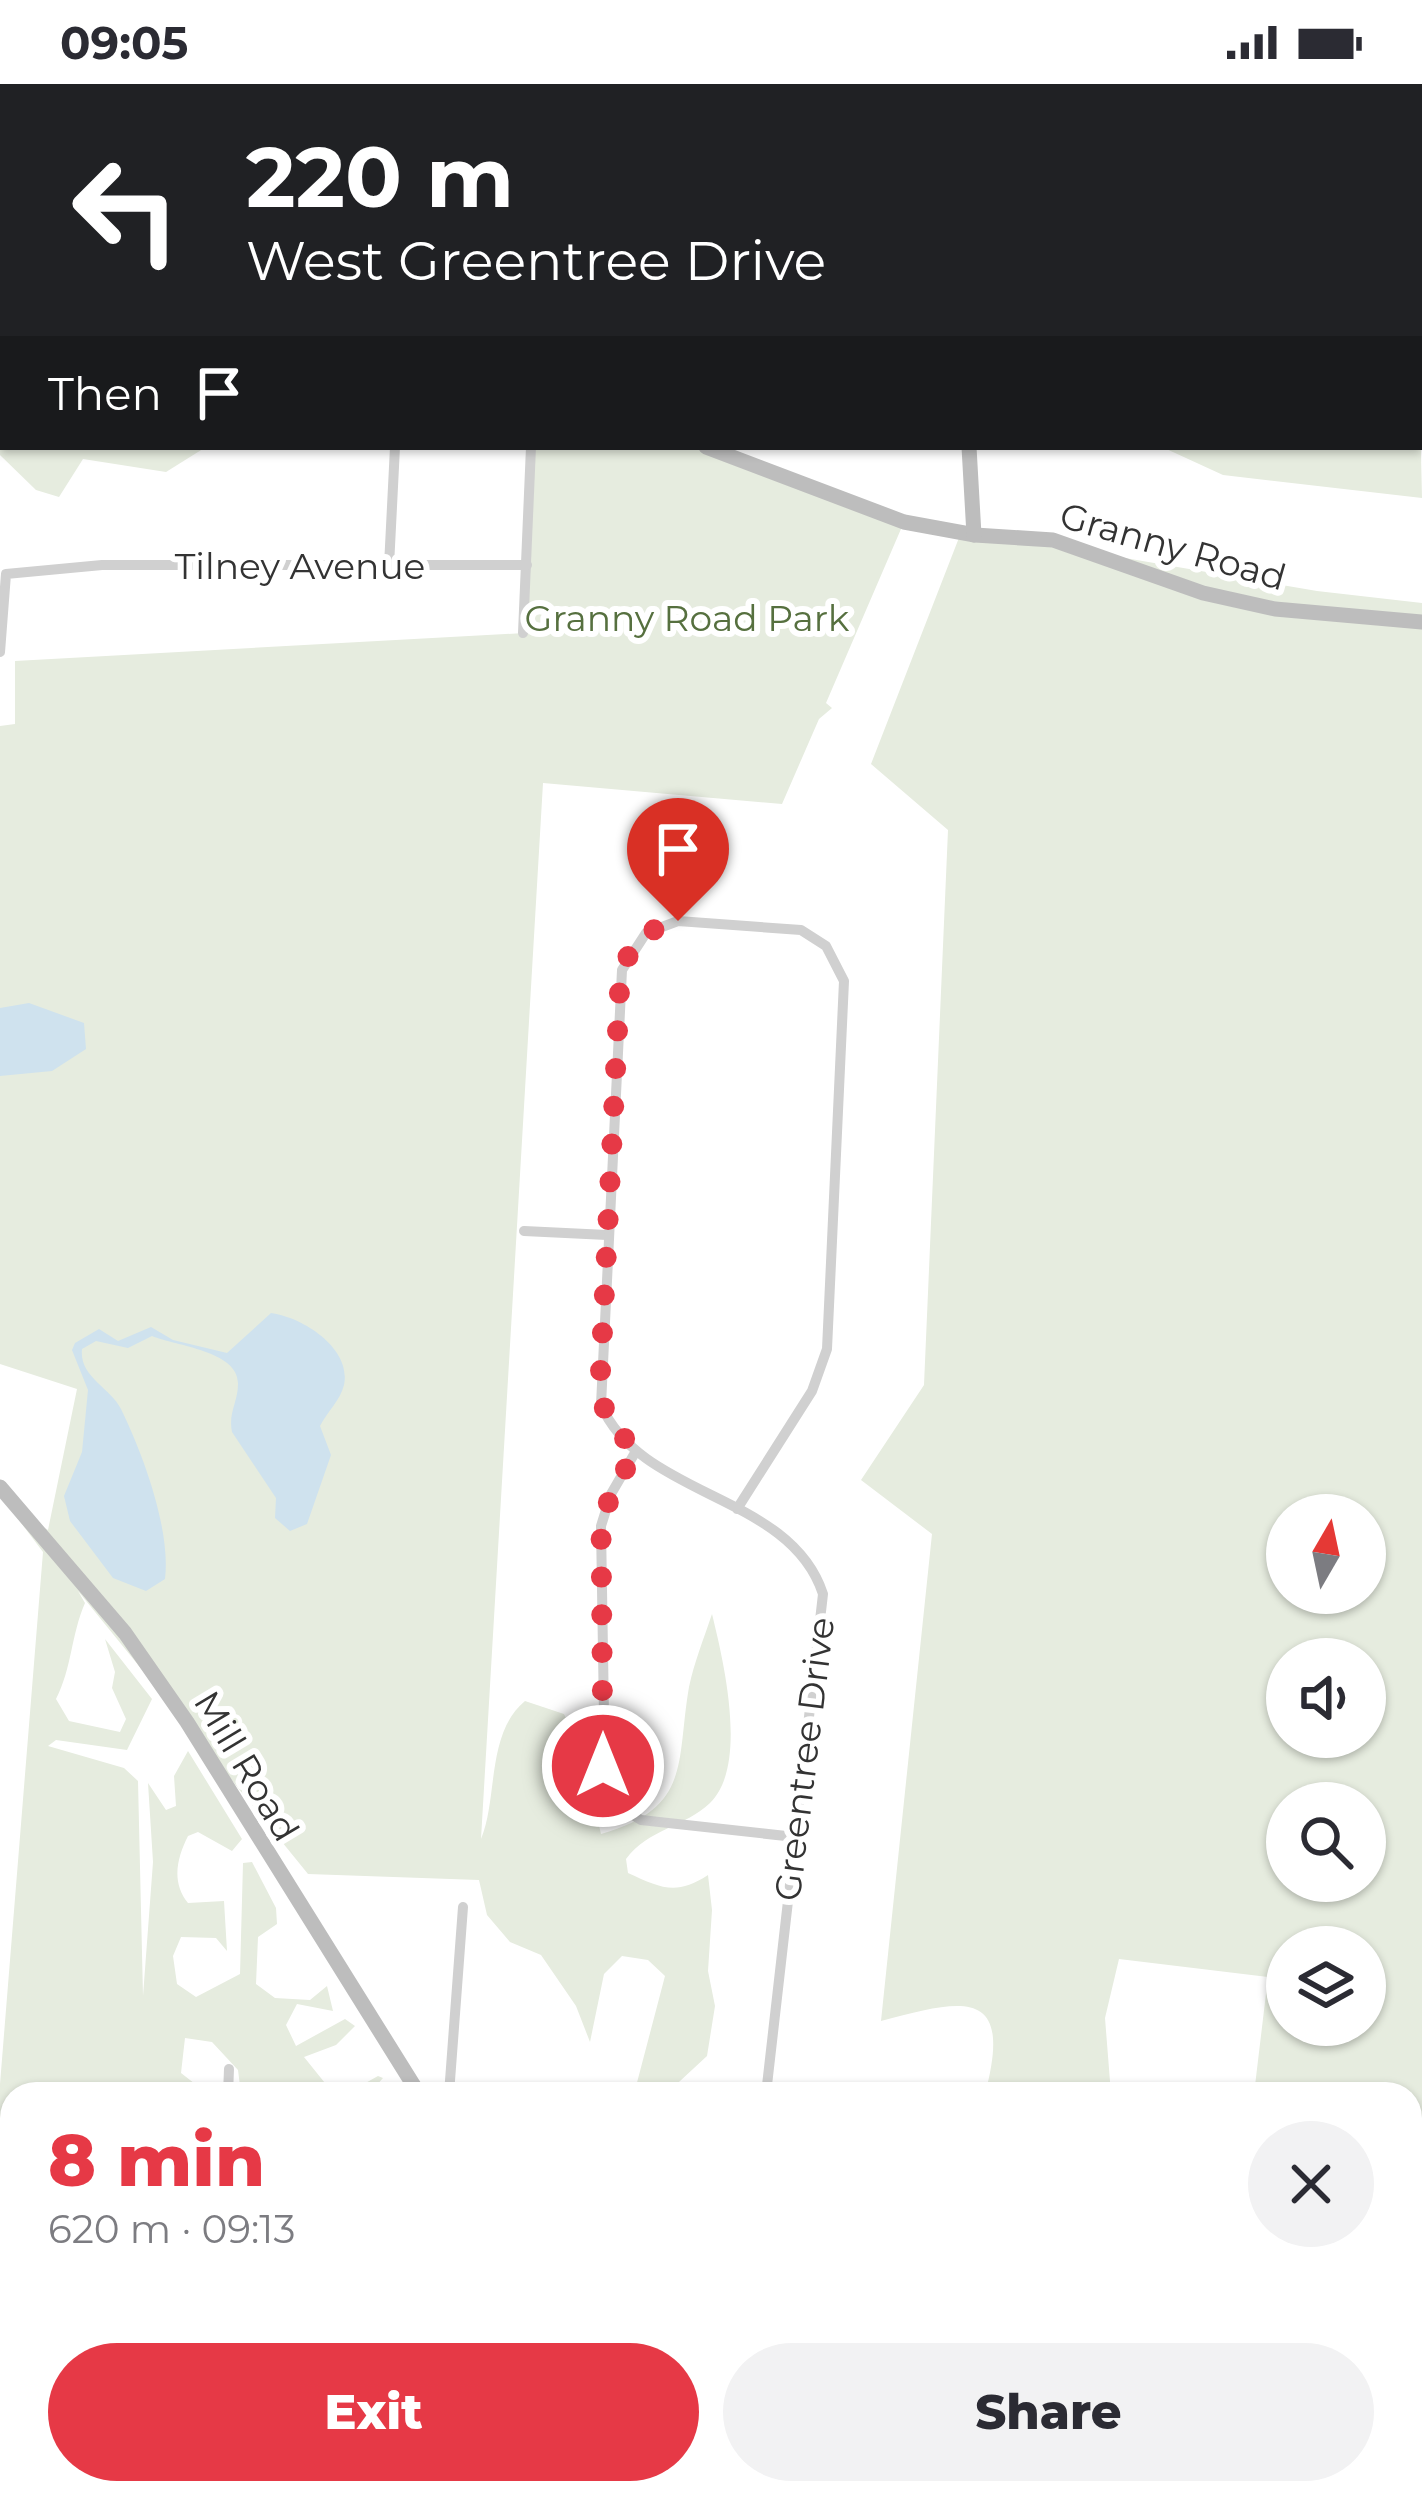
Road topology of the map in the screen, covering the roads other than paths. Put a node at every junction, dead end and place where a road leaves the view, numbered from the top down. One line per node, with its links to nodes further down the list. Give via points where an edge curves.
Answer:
1 (395, 450): 7 (street)
2 (531, 450): 6 (street)
3 (714, 450): 5 (street, Granny Road, via 904,522)
4 (969, 450): 5 (street)
5 (974, 535): 8 (street, Granny Road, via 1053,540 1203,593 1290,612)
6 (527, 565): 7 (street, Tilney Avenue); 9 (street)
7 (389, 566): 10 (street, Tilney Avenue, via 6,574)
8 (1422, 622)
9 (523, 633)
10 (0, 652)
11 (524, 1231): 12 (street)
12 (607, 1235): 13 (street, via 601,1405); 15 (street, via 626,960 664,924 790,928 813,936 833,956 845,991 826,1349 812,1391)
13 (636, 1451): 15 (street, Greentree Drive); 16 (street, via 601,1526 604,1778 618,1806 641,1820)
14 (0, 1486): 20 (street, Mill Road, via 187,1722)
15 (737, 1509): 16 (street, Greentree Drive, via 800,1551 823,1594)
16 (795, 1838): 22 (street, Greentree Drive)
17 (463, 1907): 21 (street)
18 (229, 2068): 19 (street)
19 (228, 2082)
20 (412, 2082)
21 (450, 2082)
22 (767, 2082)

